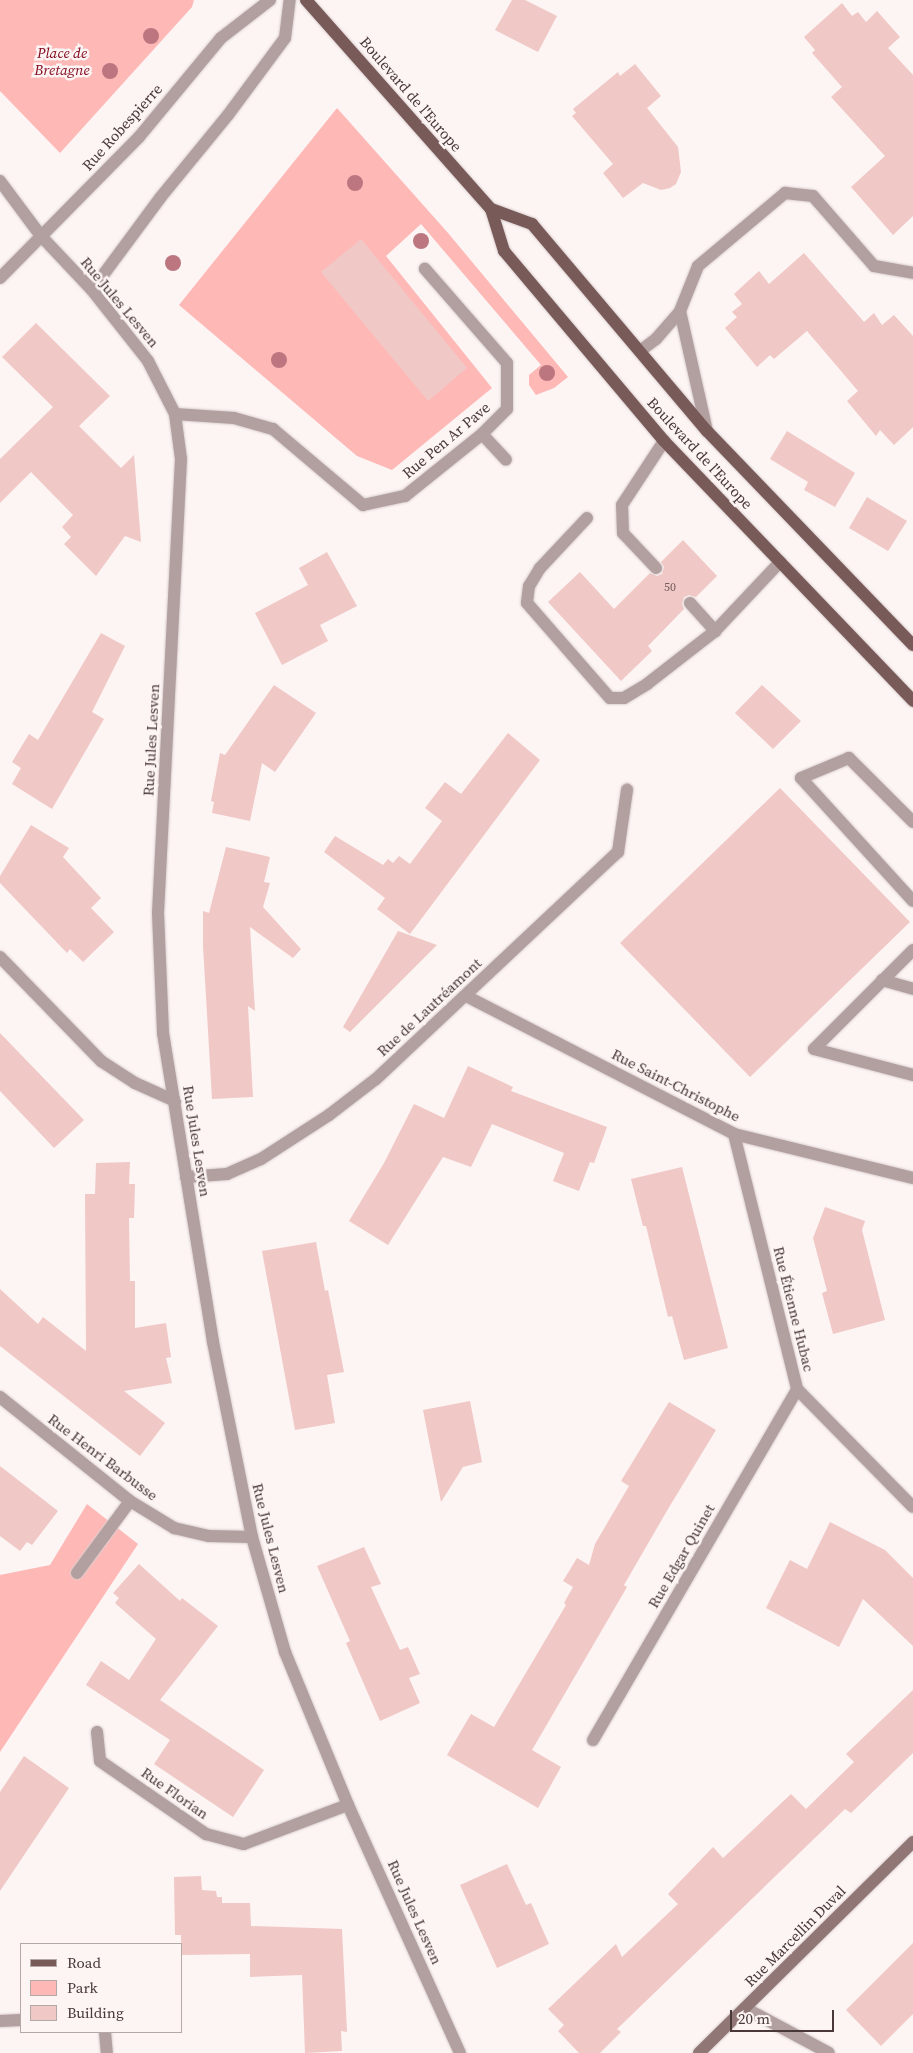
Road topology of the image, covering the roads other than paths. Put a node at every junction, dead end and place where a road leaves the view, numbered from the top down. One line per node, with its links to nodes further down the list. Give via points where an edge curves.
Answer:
1 (270, 0): 6 (street, Rue Robespierre, via 221,38 139,137)
2 (290, 0): 10 (street, via 285,38)
3 (306, 0): 5 (main road, Boulevard de l'Europe)
4 (0, 181): 6 (street, Rue Jules Lesven)
5 (491, 209): 12 (main road, Boulevard de l'Europe, via 532,224); 16 (main road, Boulevard de l'Europe, via 504,251)
6 (41, 236): 9 (street, Rue Robespierre); 10 (street, Rue Jules Lesven)
7 (425, 269): 15 (street, Rue Pen Ar Pave, via 507,363 507,409)
8 (913, 273): 11 (street, via 874,266 813,196 784,193 698,266)
9 (0, 278)
10 (92, 290): 13 (street, Rue Jules Lesven, via 148,360)
11 (680, 311): 12 (street, via 656,339); 14 (street)
12 (640, 351): 14 (main road, Boulevard de l'Europe)
13 (175, 414): 15 (street, Rue Pen Ar Pave, via 234,418 273,428 363,505 405,496); 34 (street, Rue Jules Lesven, via 181,459 158,913 163,1033)
14 (708, 431): 23 (main road, Boulevard de l'Europe)
15 (482, 434): 17 (street)
16 (664, 441): 19 (main road, Boulevard de l'Europe); 20 (street, via 622,505 623,533)
17 (506, 460)
18 (587, 518): 22 (street, via 540,568 528,586 527,603 610,698 624,698 647,684)
19 (780, 562): 22 (street); 24 (main road, Boulevard de l'Europe)
20 (656, 568)
21 (690, 603): 22 (street)
22 (715, 631)
23 (913, 645)
24 (913, 701)
25 (627, 790): 32 (street, Rue de Lautréamont, via 618,852)
26 (913, 822): 27 (street, via 849,758 801,778)
27 (913, 901)
28 (913, 950): 30 (street)
29 (0, 957): 34 (street, via 101,1061 134,1083)
30 (882, 980): 31 (street); 33 (street, via 814,1049)
31 (913, 989)
32 (466, 996): 35 (street, Rue Saint-Christophe); 36 (street, Rue de Lautréamont, via 376,1079 329,1115 261,1159 226,1174)
33 (913, 1075)
34 (175, 1101): 36 (street, Rue Jules Lesven)
35 (734, 1134): 37 (street, Rue Saint-Christophe); 38 (street, Rue Étienne Hubac)
36 (186, 1177): 42 (street, Rue Jules Lesven, via 213,1342)
37 (913, 1178)
38 (797, 1389): 41 (street, Rue Étienne Hubac); 45 (street, Rue Edgar Quinet)
39 (0, 1397): 40 (street, Rue Henri Barbusse)
40 (130, 1501): 42 (street, Rue Henri Barbusse, via 174,1528 208,1536); 43 (street)
41 (913, 1507)
42 (252, 1537): 46 (street, Rue Jules Lesven, via 285,1652)
43 (77, 1573)
44 (97, 1732): 46 (street, Rue Florian, via 100,1761 206,1834 244,1844)
45 (593, 1740)
46 (348, 1805): 53 (street, Rue Jules Lesven)
47 (913, 1842): 48 (main road, Rue Marcellin Duval)
48 (746, 2008): 54 (main road, Rue Marcellin Duval); 55 (street)
49 (20, 2020): 50 (street)
50 (0, 2021)
51 (105, 2033): 52 (street)
52 (107, 2053)
53 (460, 2053)
54 (699, 2053)
55 (829, 2053)

